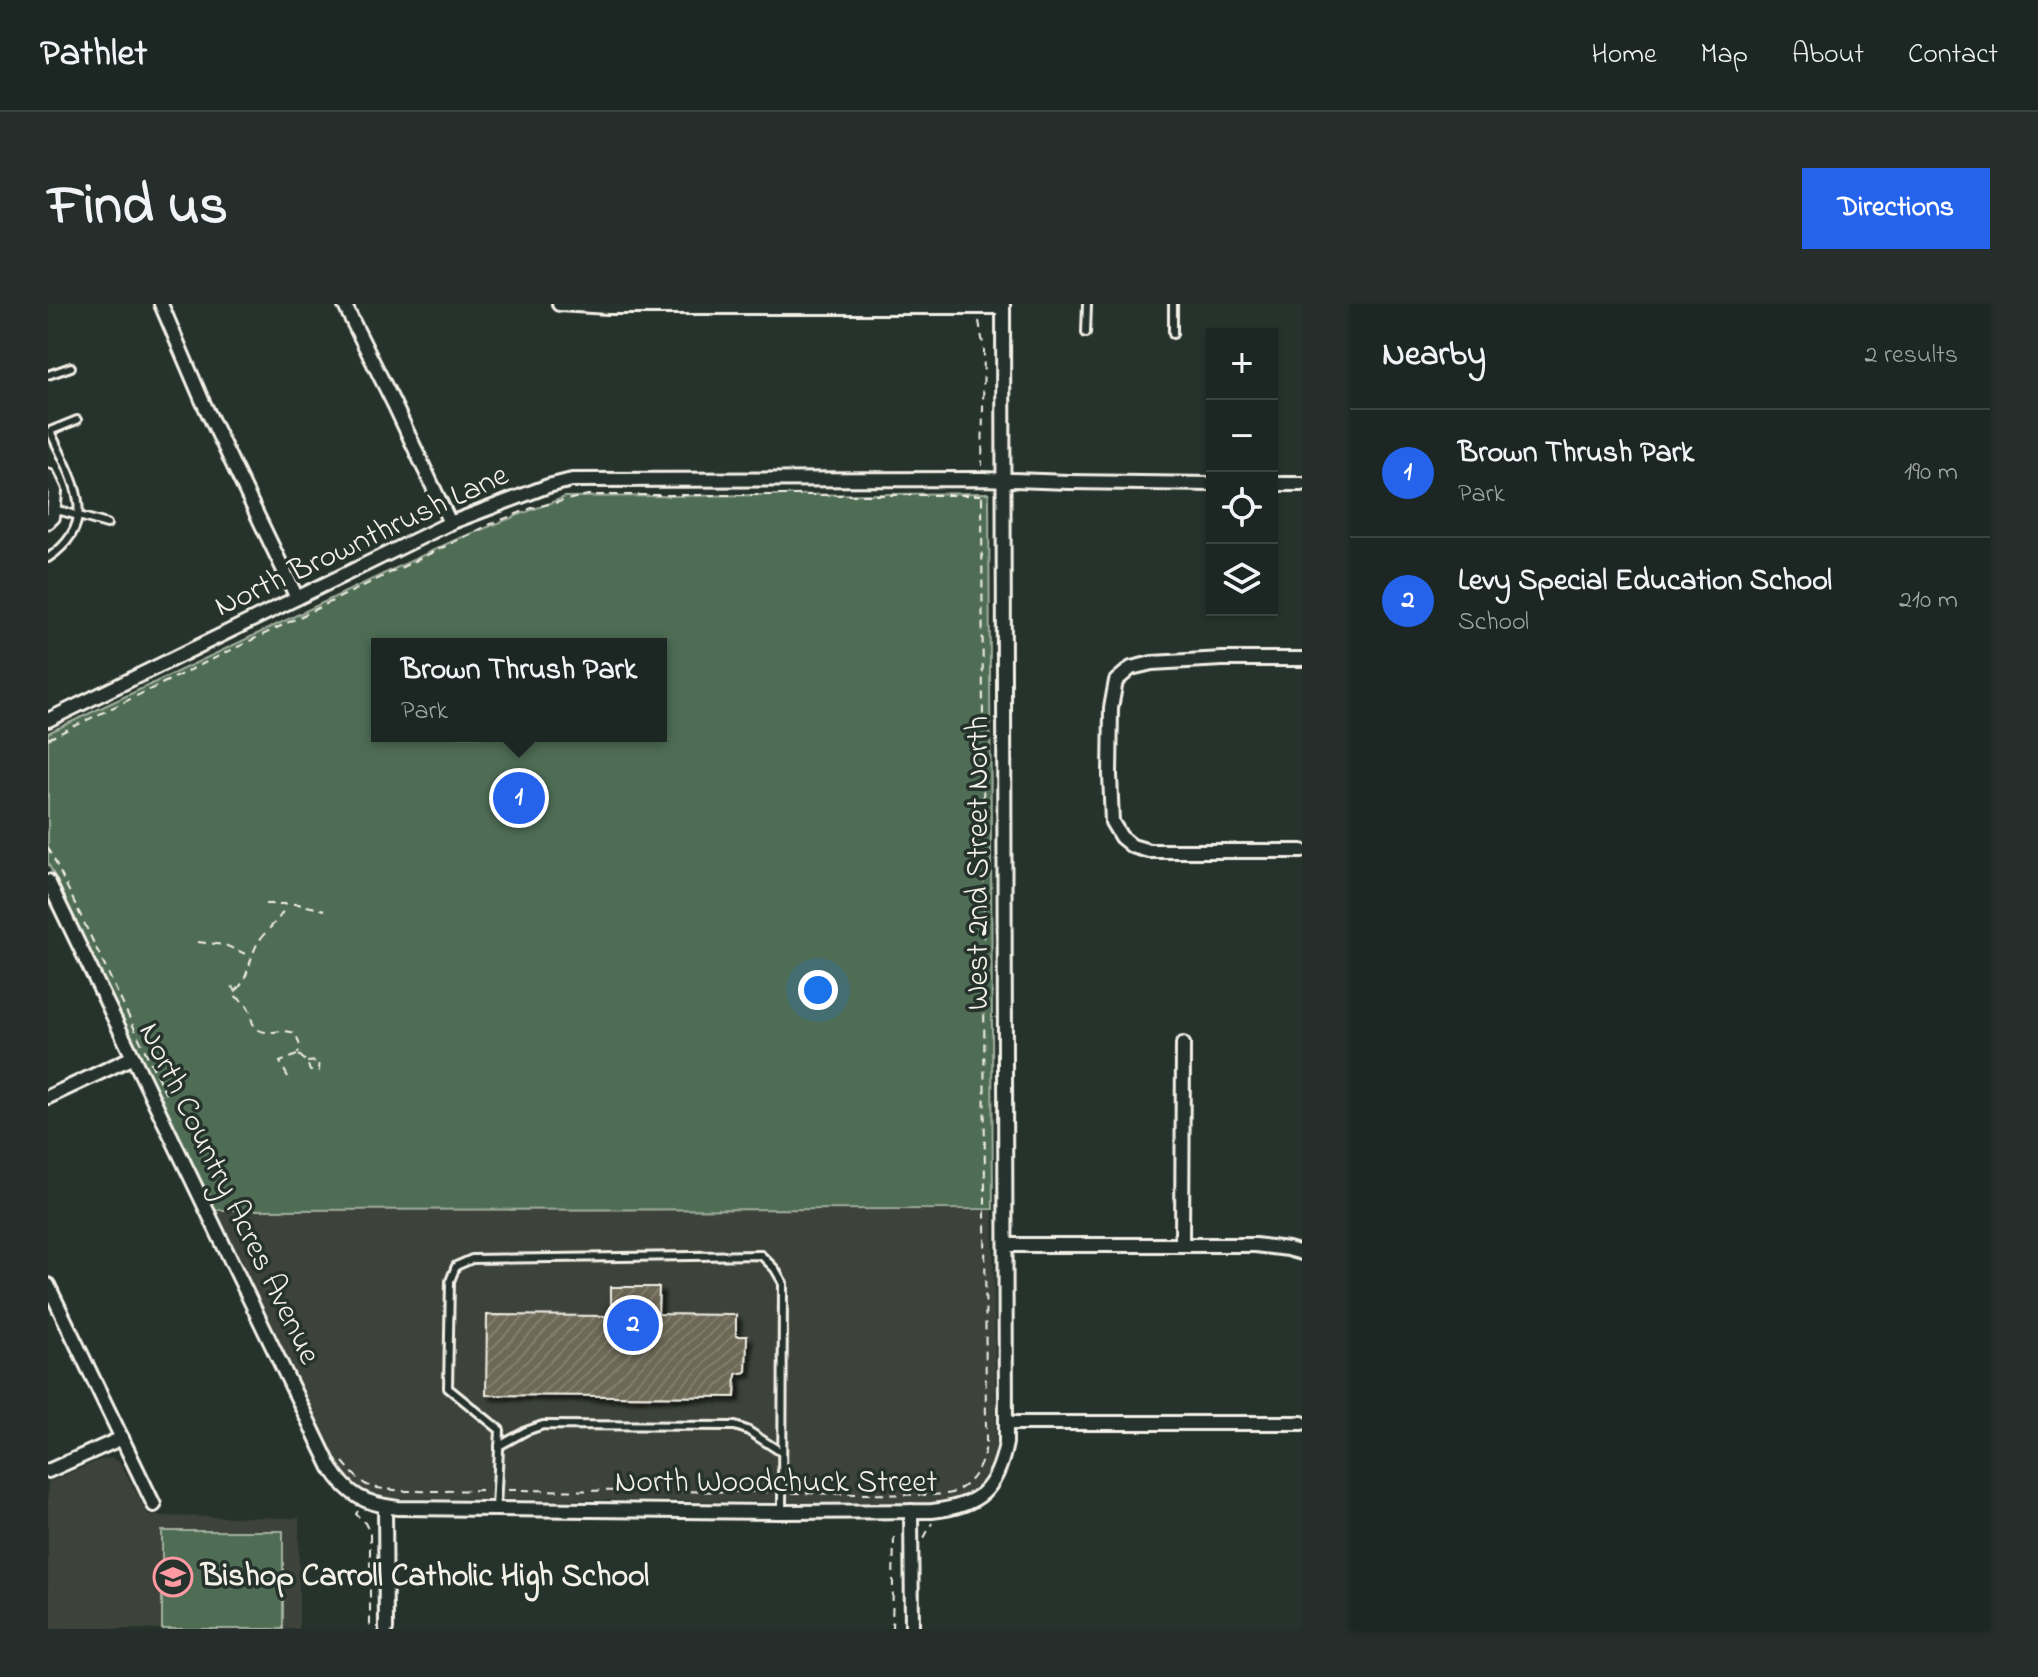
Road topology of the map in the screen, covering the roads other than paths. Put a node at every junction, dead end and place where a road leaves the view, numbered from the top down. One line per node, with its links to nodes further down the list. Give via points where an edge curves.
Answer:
1 (161, 304): 24 (street)
2 (344, 304): 21 (street)
3 (559, 304): 6 (street)
4 (1087, 304): 7 (lane)
5 (1173, 304): 8 (lane)
6 (1003, 306): 14 (street, West 2nd Street North)
7 (1086, 333)
8 (1173, 334)
9 (71, 367): 10 (lane)
10 (48, 375)
11 (77, 420): 12 (lane)
12 (49, 429): 19 (lane, via 78,494)
13 (48, 476): 18 (street, via 55,491)
14 (1003, 479): 15 (street, North Brownthrush Lane); 21 (street, North Brownthrush Lane, via 572,480); 32 (street, West 2nd Street North)
15 (1206, 484)
16 (1278, 484): 17 (street)
17 (1302, 484)
18 (54, 509): 19 (lane); 20 (street)
19 (78, 516): 22 (lane); 23 (lane, via 73,533)
20 (48, 522)
21 (450, 523): 24 (street, North Brownthrush Lane)
22 (107, 524)
23 (48, 558)
24 (297, 598): 26 (street, North Brownthrush Lane)
25 (1302, 659): 27 (street, via 1222,659 1131,668 1116,681 1110,775 1112,822 1132,846 1149,851)
26 (48, 720)
27 (1302, 851)
28 (48, 881): 30 (street, North Country Acres Avenue)
29 (1183, 1044): 33 (street)
30 (133, 1057): 31 (street); 43 (street, North Country Acres Avenue, via 331,1468 348,1491)
31 (48, 1097)
32 (1006, 1245): 33 (street); 36 (street, West 2nd Street North)
33 (1182, 1245): 34 (street, via 1255,1245)
34 (1302, 1253)
35 (48, 1286): 38 (street)
36 (1006, 1423): 37 (street); 45 (street, North Woodchuck Street, via 1002,1464 981,1494 954,1508)
37 (1302, 1423)
38 (122, 1438): 41 (street); 42 (street)
39 (499, 1446): 40 (lane, via 543,1425 735,1426); 40 (lane, via 500,1430 448,1388 450,1281 456,1266 472,1259 761,1255 783,1283); 44 (lane)
40 (781, 1452): 46 (lane)
41 (48, 1471)
42 (154, 1505)
43 (385, 1506): 44 (street, North Woodchuck Street); 47 (street)
44 (496, 1508): 46 (street, North Woodchuck Street)
45 (911, 1511): 46 (street, North Woodchuck Street); 48 (street)
46 (782, 1512)
47 (386, 1629)
48 (912, 1629)

